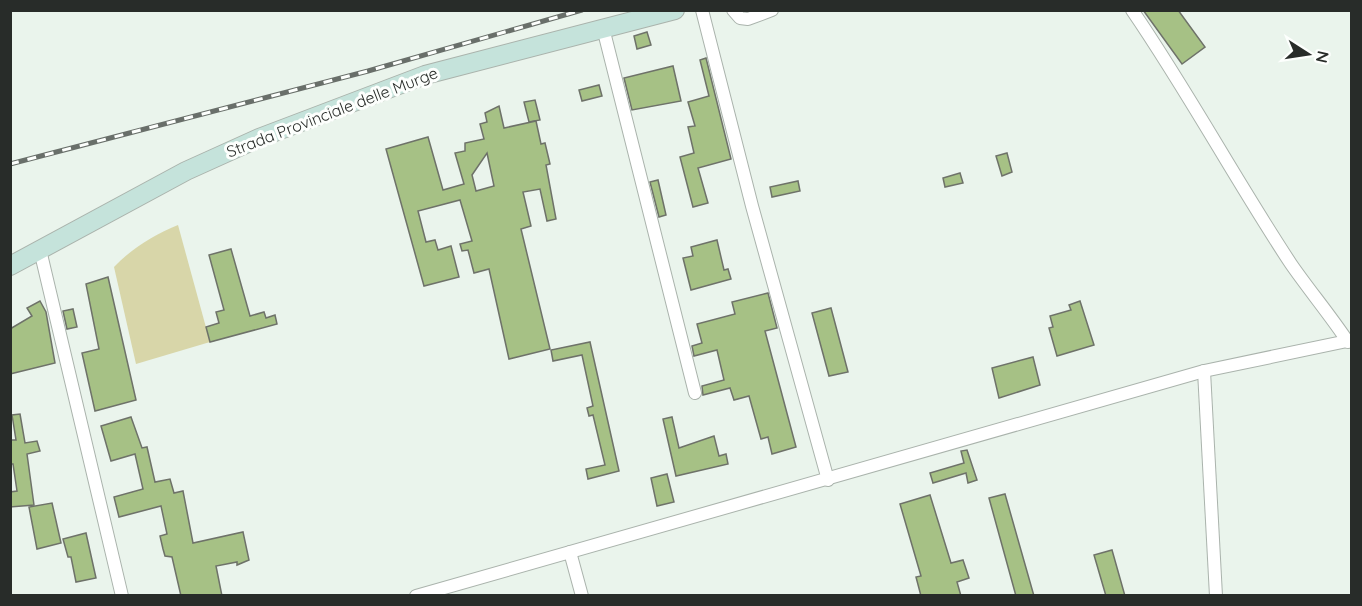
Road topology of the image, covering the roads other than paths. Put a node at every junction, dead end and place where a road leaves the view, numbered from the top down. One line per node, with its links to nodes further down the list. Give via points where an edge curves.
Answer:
1 (675, 10): 6 (main road, Strada Provinciale delle Murge)
2 (702, 10): 12 (street)
3 (734, 10): 4 (street, via 748,19)
4 (772, 10)
5 (1132, 10): 9 (street, via 1175,72 1292,266)
6 (603, 28): 7 (main road, Strada Provinciale delle Murge, via 425,75 259,138 186,171); 11 (street)
7 (40, 250): 8 (main road, Strada Provinciale delle Murge); 14 (street)
8 (10, 266)
9 (1350, 341): 10 (street)
10 (1204, 371): 12 (street); 17 (street)
11 (695, 393)
12 (828, 480): 13 (street)
13 (570, 552): 15 (street); 16 (street)
14 (122, 596)
15 (416, 596)
16 (582, 596)
17 (1215, 596)

